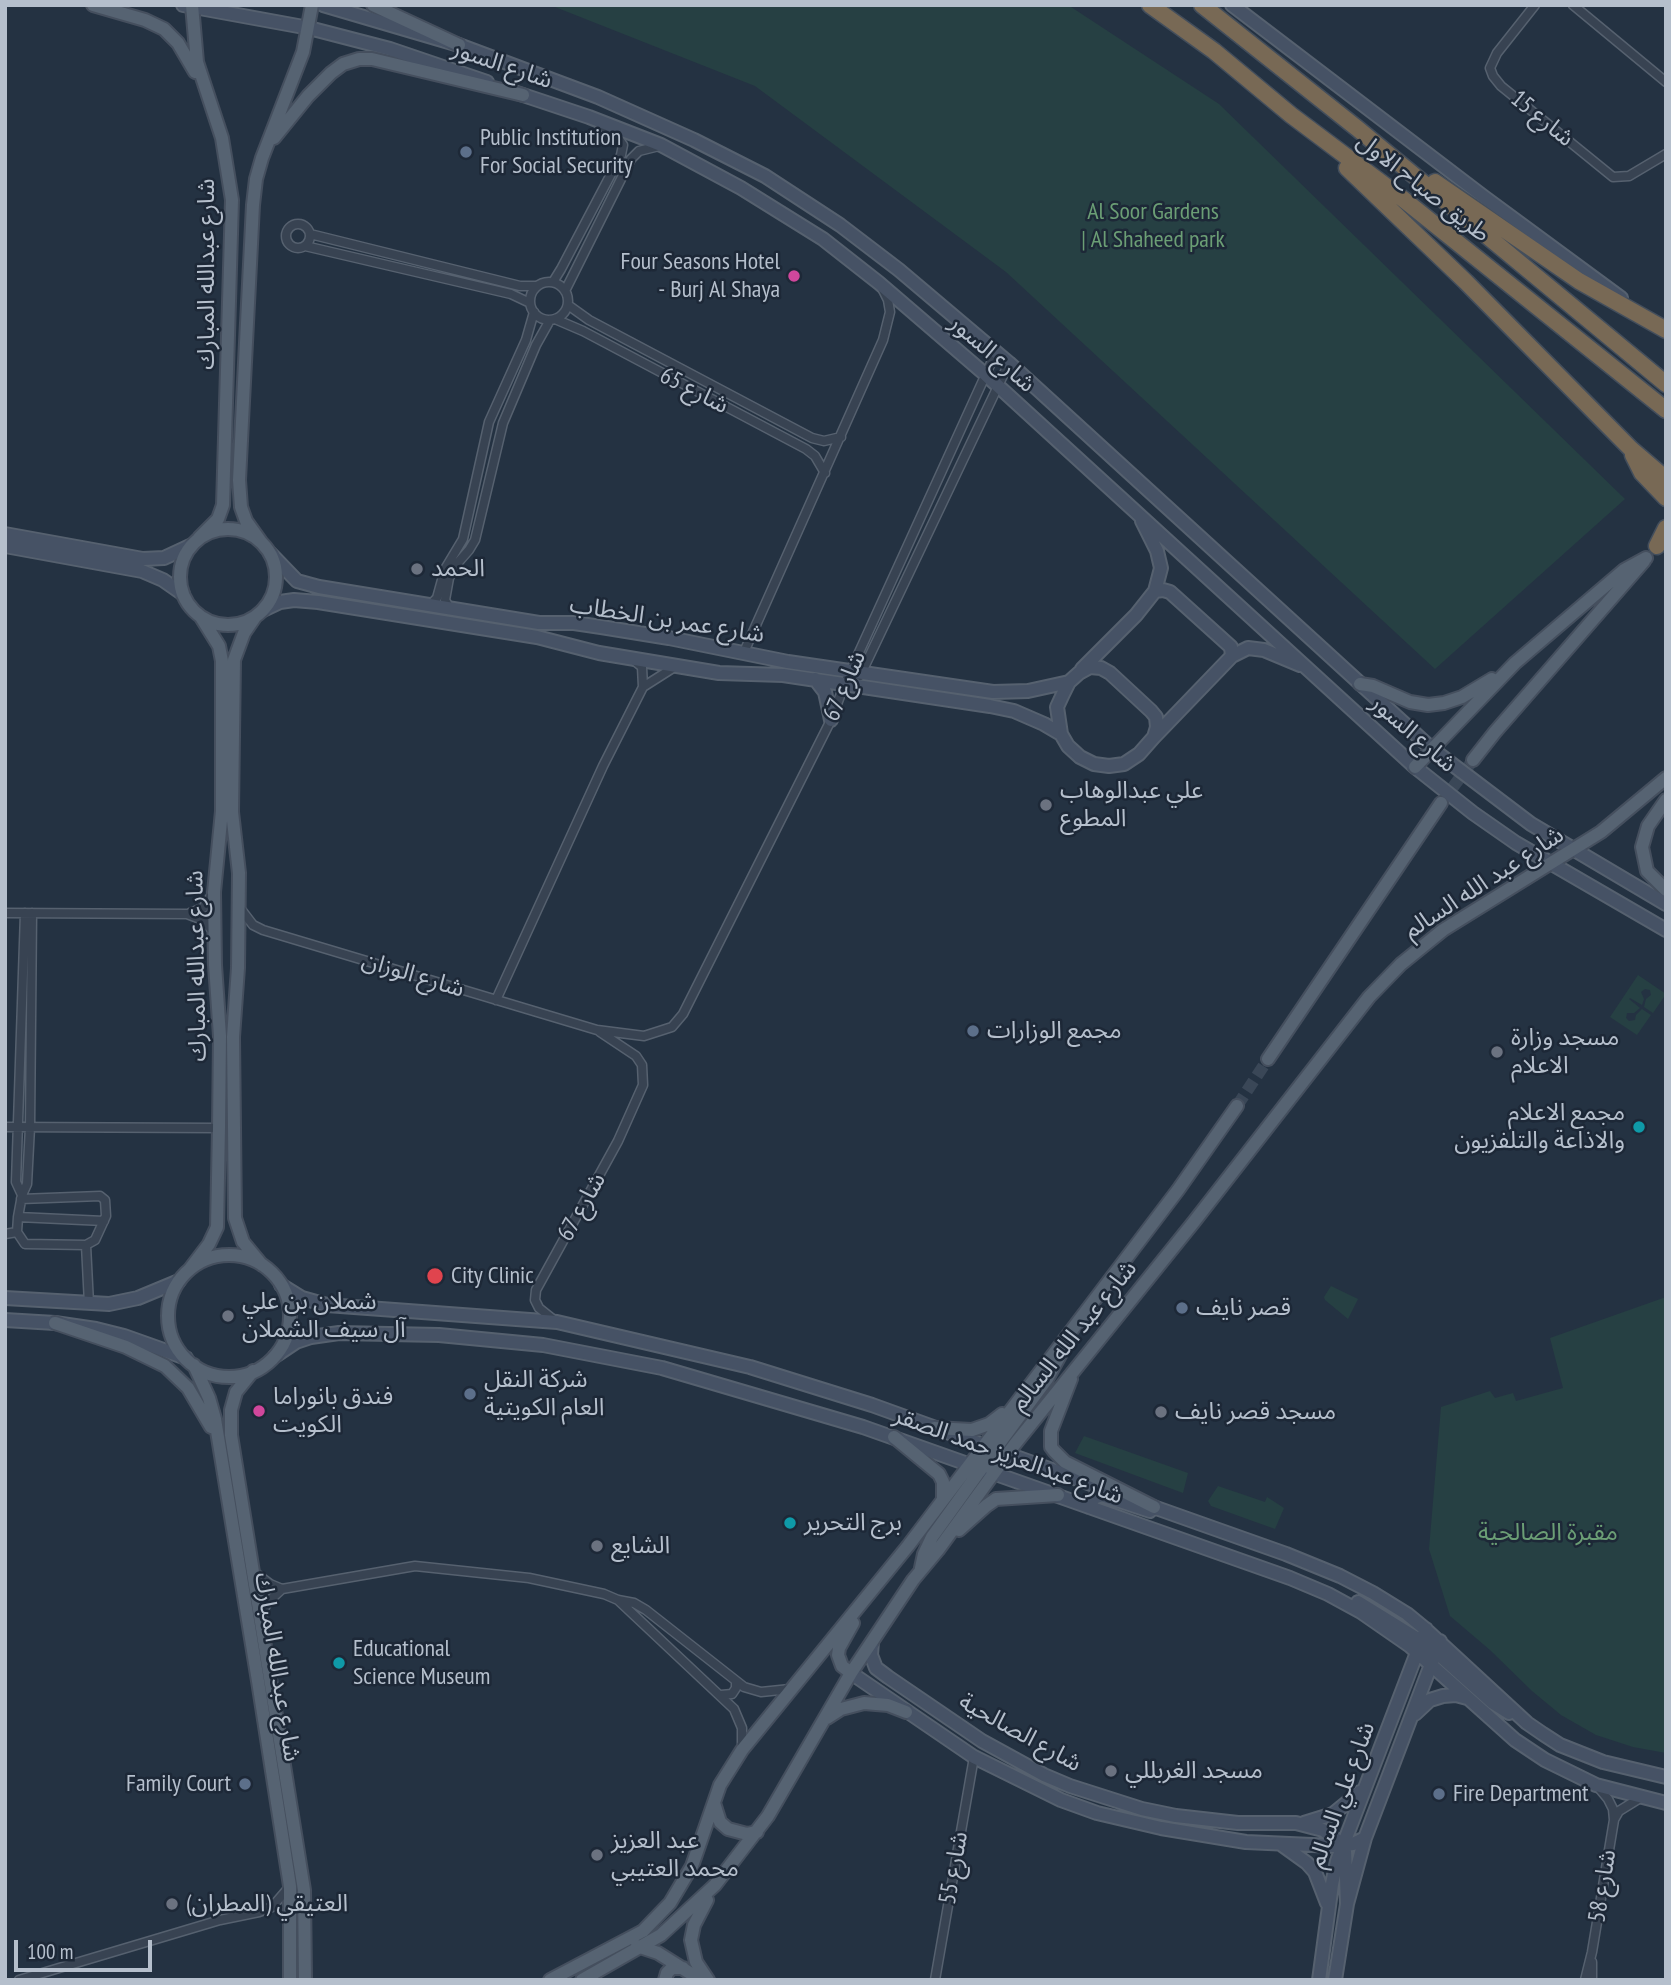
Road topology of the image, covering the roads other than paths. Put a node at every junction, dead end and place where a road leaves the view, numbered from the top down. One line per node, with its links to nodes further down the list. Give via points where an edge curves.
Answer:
1 (93, 5): 15 (main road, via 164,29 178,43)
2 (312, 5): 11 (main road, شارع عبدالله المبارك)
3 (323, 5): 12 (main road, شارع السور)
4 (373, 5): 12 (main road)
5 (1150, 5): 16 (highway, طريق صباح الاول)
6 (1202, 5): 18 (highway, طريق صباح الاول)
7 (1232, 5): 32 (main road, طريق صباح الاول)
8 (1535, 5): 21 (street, شارع 15, via 1493,60 1490,68 1501,86 1613,177 1629,176)
9 (1573, 5): 13 (street)
10 (189, 6): 11 (main road, شارع السور); 15 (main road, شارع عبدالله المبارك)
11 (309, 28): 14 (main road, شارع السور, via 390,49); 20 (main road, شارع عبدالله المبارك, via 296,75)
12 (459, 46): 33 (main road, شارع السور, via 598,97 765,176 841,225)
13 (1666, 82)
14 (523, 95): 17 (main road, شارع السور); 20 (main road, via 372,59 352,60 319,84)
15 (207, 96): 47 (main road, شارع عبدالله المبارك, via 224,149 231,212 223,505 218,519)
16 (1291, 115): 38 (highway, طريق صباح الاول); 40 (highway, via 1466,282)
17 (589, 117): 19 (main road, شارع السور); 24 (street, via 616,135 623,145 621,155)
18 (1358, 129): 32 (highway, via 1579,281); 36 (highway, طريق صباح الاول)
19 (662, 145): 25 (main road, شارع السور, via 823,239); 27 (street, via 639,151 631,159)
20 (265, 149): 48 (main road, شارع عبدالله المبارك, via 253,205 239,480 241,507)
21 (1666, 154)
22 (310, 234): 23 (street); 23 (street, via 299,224 287,231 290,246); 26 (street, via 520,286)
23 (304, 246): 28 (street, via 511,294)
24 (552, 282): 26 (street); 27 (street)
25 (879, 282): 35 (main road, شارع السور); 39 (street, via 888,300 888,327)
26 (536, 286): 28 (street)
27 (565, 291): 29 (street)
28 (530, 303): 30 (street)
29 (568, 305): 31 (street); 39 (street, شارع 65, via 812,438)
30 (534, 312): 31 (street); 54 (street, via 489,422 463,539)
31 (552, 319): 41 (street, شارع 65, via 806,449); 55 (street, via 503,423 475,540 449,578 445,600)
32 (1665, 330)
33 (996, 352): 34 (main road, شارع السور); 35 (street, شارع 67)
34 (1009, 363): 37 (street, شارع 67); 71 (main road, شارع السور)
35 (986, 375): 37 (main road, شارع السور); 68 (street, شارع 67)
36 (1666, 384)
37 (998, 387): 44 (main road, شارع السور); 68 (street, شارع 67)
38 (1666, 410)
39 (841, 437): 41 (street)
40 (1631, 449): 42 (highway); 43 (highway, via 1642,473)
41 (825, 473): 60 (street)
42 (1666, 479)
43 (1666, 498)
44 (1139, 514): 52 (main road, via 1161,568); 66 (main road, شارع السور)
45 (1666, 528): 50 (highway)
46 (5, 534): 47 (main road, via 143,559 164,558)
47 (196, 542): 48 (main road, via 214,531 231,529); 53 (main road, via 181,567)
48 (261, 542): 51 (main road)
49 (5, 545): 53 (main road, via 142,571)
50 (1656, 547): 64 (main road); 79 (main road)
51 (270, 553): 54 (main road, شارع عمر بن الخطاب, via 297,581); 56 (main road, via 276,583)
52 (1155, 591): 62 (main road, via 1170,592 1231,647); 69 (main road)
53 (183, 594): 57 (main road)
54 (430, 605): 55 (main road, شارع عمر بن الخطاب)
55 (450, 609): 58 (main road, شارع عمر بن الخطاب)
56 (259, 614): 57 (main road, via 228,625); 61 (main road, شارع عمر بن الخطاب, via 280,602 318,602 537,637); 87 (main road, شارع عبدالله المبارك, via 234,660 232,812)
57 (201, 617): 86 (main road, شارع عبدالله المبارك, via 219,646 222,661 222,811)
58 (601, 627): 59 (main road, شارع عمر بن الخطاب); 61 (main road, via 590,639)
59 (721, 648): 60 (main road, شارع عمر بن الخطاب); 67 (main road, via 729,662)
60 (744, 652): 68 (main road, شارع عمر بن الخطاب)
61 (599, 653): 63 (main road, شارع عمر بن الخطاب)
62 (1232, 656): 66 (main road, via 1248,648 1264,650); 77 (main road)
63 (630, 658): 65 (main road, شارع عمر بن الخطاب); 72 (street, via 642,667)
64 (1515, 663): 71 (main road, via 1462,697 1438,704 1416,704); 78 (main road)
65 (677, 666): 67 (main road, شارع عمر بن الخطاب); 72 (street)
66 (1307, 668): 80 (main road, شارع السور)
67 (719, 673): 70 (main road, شارع عمر بن الخطاب)
68 (853, 678): 70 (main road, شارع عمر بن الخطاب); 73 (main road, شارع عمر بن الخطاب, via 993,692); 74 (main road, شارع عمر بن الخطاب); 75 (street, شارع 67)
69 (1074, 678): 73 (main road, شارع عمر بن الخطاب); 76 (main road, via 1057,707); 77 (main road, via 1090,667 1110,673 1152,711 1157,727)
70 (816, 679): 75 (main road, via 825,692)
71 (1360, 684): 78 (main road, شارع السور)
72 (643, 687): 99 (street)
73 (1027, 691): 74 (main road, via 1030,703)
74 (1025, 715): 76 (main road, شارع عمر بن الخطاب)
75 (831, 720): 100 (street, شارع 67)
76 (1060, 734): 77 (main road, via 1080,757 1109,766 1124,764)
77 (1154, 737)
78 (1432, 749): 80 (main road); 84 (main road, شارع السور)
79 (1473, 760)
80 (1415, 767): 85 (main road, شارع السور, via 1473,813)
81 (1666, 778): 84 (main road, شارع عبد الله السالم)
82 (1666, 800): 88 (main road, via 1645,831 1642,852 1647,871)
83 (1441, 803): 102 (main road, شارع عبد الله السالم)
84 (1572, 850): 85 (main road, شارع عبد الله السالم); 90 (main road, شارع السور)
85 (1550, 863): 95 (main road, شارع السور); 127 (main road, شارع عبد الله السالم, via 1443,930 1369,997)
86 (215, 865): 87 (main road, via 229,858); 89 (main road, شارع عبدالله المبارك)
87 (239, 865): 91 (main road, شارع عبدالله المبارك)
88 (1666, 890)
89 (214, 892): 94 (street, via 203,908); 96 (main road, شارع عبدالله المبارك)
90 (1666, 904)
91 (239, 906): 98 (main road, شارع عبدالله المبارك); 99 (street, شارع الوزان, via 253,925 263,930)
92 (5, 912): 93 (street)
93 (28, 913): 94 (street); 106 (street); 107 (street)
94 (187, 914): 96 (street, via 203,920)
95 (1666, 930)
96 (214, 933): 97 (main road, شارع عبدالله المبارك)
97 (215, 981): 98 (main road, via 226,988); 108 (main road, شارع عبدالله المبارك, via 220,1036)
98 (237, 982): 115 (main road, شارع عبدالله المبارك, via 233,1037 235,1219 243,1242)
99 (496, 1000): 101 (street, شارع الوزان)
100 (683, 1014): 101 (street, شارع الوزان, via 672,1027 644,1036)
101 (597, 1030): 103 (street, شارع الوزان, via 636,1056 642,1065)
102 (1268, 1059)
103 (643, 1085): 122 (street, شارع 67, via 618,1141 536,1290 539,1308)
104 (1237, 1106): 124 (main road, شارع عبد الله السالم)
105 (5, 1127): 106 (street)
106 (19, 1127): 107 (street); 109 (street, via 16,1182)
107 (30, 1127): 108 (street); 109 (street, via 27,1184)
108 (219, 1128): 116 (main road, شارع عبدالله المبارك, via 217,1227)
109 (21, 1197): 110 (street); 111 (street, via 100,1196 105,1200)
110 (18, 1217): 111 (street); 112 (street)
111 (104, 1221): 114 (street, via 95,1240)
112 (18, 1232): 113 (street); 114 (street, via 24,1244)
113 (5, 1234)
114 (86, 1245): 120 (street)
115 (262, 1265): 116 (main road, via 229,1255 206,1259); 118 (main road)
116 (190, 1269): 117 (main road)
117 (179, 1281): 120 (main road, via 138,1298); 126 (main road, via 171,1296 168,1320 172,1337)
118 (281, 1285): 122 (main road, شارع عبدالعزيز حمد الصقر, via 302,1298 327,1305); 125 (main road, via 288,1302 289,1325)
119 (5, 1298): 120 (main road)
120 (89, 1304)
121 (5, 1320): 123 (main road)
122 (557, 1322): 130 (main road, شارع عبدالعزيز حمد الصقر, via 764,1371)
123 (55, 1323): 126 (main road, via 124,1336); 133 (main road, via 127,1347 170,1370 198,1402)
124 (1069, 1333): 129 (main road, شارع عبد الله السالم); 132 (main road, via 1054,1369)
125 (275, 1356): 128 (main road); 131 (main road, شارع عبدالعزيز حمد الصقر, via 296,1342 339,1334 439,1335 543,1345 662,1368)
126 (190, 1361): 128 (main road, via 219,1376); 133 (main road, شارع عبدالله المبارك, via 209,1398)
127 (1078, 1364): 134 (main road, شارع عبد الله السالم); 139 (main road, via 1052,1426 1052,1447 1065,1462)
128 (253, 1371): 144 (main road, شارع عبدالله المبارك, via 236,1392 230,1418)
129 (1033, 1381): 130 (main road, via 989,1424 968,1431); 132 (main road, شارع عبد الله السالم)
130 (934, 1428): 132 (main road, شارع عبدالعزيز حمد الصقر)
131 (894, 1437): 135 (main road, شارع عبدالعزيز حمد الصقر); 137 (main road, via 939,1474)
132 (988, 1448): 134 (main road, شارع عبدالعزيز حمد الصقر); 135 (main road, شارع عبد الله السالم); 135 (main road, via 988,1461)
133 (221, 1451): 177 (main road, شارع عبدالله المبارك)
134 (1006, 1455): 135 (main road, شارع عبد الله السالم); 139 (main road, شارع عبدالعزيز حمد الصقر)
135 (982, 1468): 136 (main road, شارع عبدالعزيز حمد الصقر); 137 (main road, شارع عبد الله السالم); 142 (main road, شارع عبد الله السالم); 143 (main road, via 932,1537)
136 (1058, 1495): 138 (main road, شارع عبدالعزيز حمد الصقر); 142 (main road, via 994,1500)
137 (943, 1499): 141 (main road, شارع عبد الله السالم)
138 (1089, 1507): 140 (main road, via 1102,1495 1175,1520); 149 (main road, شارع عبدالعزيز حمد الصقر, via 1328,1594 1346,1595)
139 (1154, 1507): 140 (main road, شارع عبدالعزيز حمد الصقر)
140 (1198, 1522): 149 (main road, شارع عبدالعزيز حمد الصقر, via 1340,1576 1385,1600)
141 (908, 1546): 151 (main road, via 839,1648 839,1661); 153 (main road, شارع عبد الله السالم)
142 (939, 1550): 143 (main road, شارع عبد الله السالم)
143 (921, 1570): 148 (main road, شارع عبد الله السالم)
144 (254, 1572): 145 (street); 147 (main road, شارع عبدالله المبارك)
145 (282, 1589): 146 (street, via 422,1566 529,1578); 147 (street)
146 (618, 1601): 152 (street, via 646,1610); 154 (street)
147 (261, 1614): 183 (main road, شارع عبدالله المبارك, via 304,1890)
148 (872, 1642): 151 (main road, شارع عبد الله السالم); 163 (main road, شارع الصالحية, via 876,1668 982,1741)
149 (1420, 1642): 150 (main road, شارع عبدالعزيز حمد الصقر); 150 (main road); 159 (main road, شارع علي السالم)
150 (1437, 1650): 155 (main road, شارع عبدالعزيز حمد الصقر); 157 (main road, شارع علي السالم); 164 (main road, شارع عبدالعزيز حمد الصقر, via 1560,1745 1604,1762)
151 (851, 1673): 156 (main road, شارع الصالحية); 158 (main road, شارع عبد الله السالم)
152 (736, 1681): 153 (street, via 752,1691); 154 (street, via 733,1694)
153 (791, 1689): 160 (main road, شارع عبد الله السالم)
154 (721, 1695): 160 (street, via 740,1718)
155 (1469, 1698): 157 (main road, via 1456,1695 1430,1700); 165 (main road, شارع عبدالعزيز حمد الصقر, via 1515,1740)
156 (906, 1712): 158 (main road, via 864,1703 841,1709); 162 (main road, شارع الصالحية)
157 (1410, 1720): 161 (main road, شارع علي السالم)
158 (822, 1723): 172 (main road, شارع عبد الله السالم)
159 (1382, 1748): 161 (main road); 166 (main road, شارع علي السالم)
160 (742, 1749): 168 (main road, شارع عبد الله السالم)
161 (1397, 1754): 173 (main road, شارع علي السالم)
162 (974, 1757): 163 (main road, via 987,1750); 174 (main road, شارع الصالحية, via 1097,1813 1161,1828); 196 (street, شارع 55)
163 (1044, 1775): 171 (main road, شارع الصالحية, via 1101,1797 1176,1816)
164 (1666, 1777)
165 (1596, 1785): 167 (main road, شارع عبدالعزيز حمد الصقر); 170 (street, شارع 58, via 1614,1809)
166 (1363, 1790): 171 (main road, via 1333,1814); 175 (main road, شارع علي السالم)
167 (1640, 1798): 169 (main road, شارع عبدالعزيز حمد الصقر); 170 (street, شارع 58, via 1619,1811)
168 (714, 1803): 172 (main road, via 728,1829); 181 (main road, شارع عبد الله السالم, via 683,1884 657,1919)
169 (1666, 1803)
170 (1614, 1820): 184 (street, شارع 58)
171 (1296, 1823): 175 (main road, شارع الصالحية, via 1322,1830)
172 (757, 1832): 176 (main road, شارع عبد الله السالم)
173 (1365, 1838): 175 (main road, شارع الصالحية); 178 (main road, شارع علي السالم)
174 (1278, 1843): 175 (main road, شارع الصالحية); 179 (main road, via 1315,1872)
175 (1342, 1845): 178 (main road); 179 (main road, شارع علي السالم)
176 (715, 1885): 182 (main road, شارع عبد الله السالم); 195 (main road, via 691,1940 696,1962)
177 (290, 1886): 180 (main road, شارع عبدالله المبارك); 186 (street, via 272,1907 259,1912)
178 (1347, 1904): 198 (main road, شارع علي السالم)
179 (1329, 1907): 197 (main road, شارع علي السالم)
180 (291, 1945): 187 (main road); 188 (main road, شارع عبدالله المبارك)
181 (619, 1945): 182 (main road); 191 (main road, شارع عبد الله السالم)
182 (642, 1947): 185 (main road); 192 (main road, شارع عبد الله السالم)
183 (306, 1950): 189 (main road, شارع عبدالله المبارك); 190 (main road)
184 (1592, 1952): 199 (street, شارع 58); 200 (street, شارع 58)
185 (683, 1968): 193 (main road, via 672,1968); 194 (main road)
186 (19, 1980)
187 (281, 1980)
188 (290, 1980)
189 (305, 1980)
190 (311, 1980)
191 (550, 1980)
192 (582, 1980)
193 (665, 1980)
194 (701, 1980)
195 (708, 1980)
196 (935, 1980)
197 (1319, 1980)
198 (1335, 1980)
199 (1585, 1980)
200 (1592, 1980)

